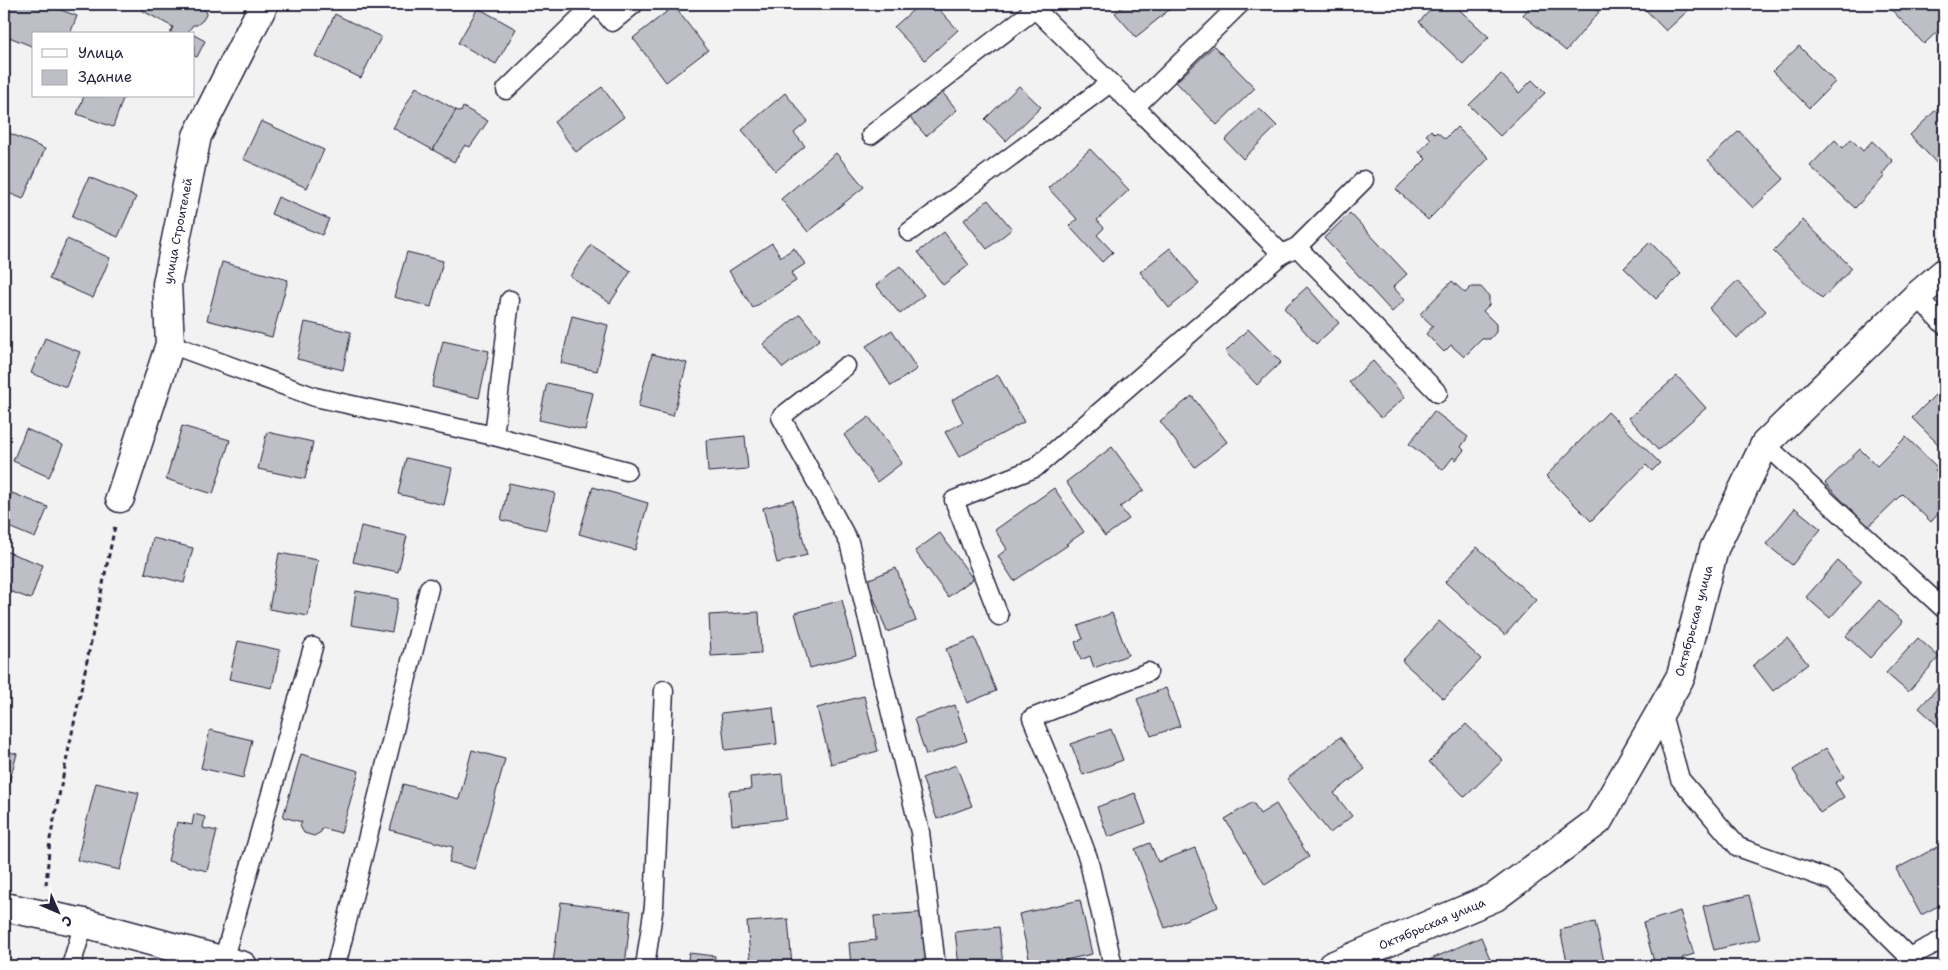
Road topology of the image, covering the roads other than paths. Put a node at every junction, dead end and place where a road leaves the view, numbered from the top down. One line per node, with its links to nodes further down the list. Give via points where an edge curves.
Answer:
1 (264, 4): 18 (street, улица Строителей, via 197,136 167,284)
2 (594, 4): 8 (lane)
3 (598, 4): 4 (lane, via 612,22)
4 (634, 4)
5 (1240, 4): 9 (lane)
6 (1032, 6): 7 (lane); 10 (lane)
7 (1110, 83): 9 (lane); 12 (lane)
8 (506, 90)
9 (1134, 107): 13 (lane)
10 (871, 135)
11 (1364, 180): 13 (lane)
12 (909, 232)
13 (1290, 251): 20 (lane); 27 (lane, via 1034,468 954,500)
14 (1944, 273): 15 (street, Октябрьская улица)
15 (1917, 296): 17 (lane); 22 (street, Октябрьская улица)
16 (510, 300): 21 (lane)
17 (1944, 324)
18 (170, 344): 21 (lane, via 315,397); 24 (street, улица Строителей)
19 (846, 366): 39 (lane, via 781,417 849,542 920,832)
20 (1438, 393)
21 (494, 436): 23 (lane)
22 (1765, 444): 26 (lane); 31 (street, Октябрьская улица, via 1714,549 1681,676)
23 (627, 471)
24 (120, 498)
25 (429, 588): 37 (lane)
26 (1944, 609)
27 (998, 616)
28 (314, 646): 35 (lane)
29 (1148, 672): 40 (lane, via 1032,718 1088,858)
30 (664, 690): 38 (lane, via 654,906)
31 (1661, 711): 34 (lane, via 1680,779 1738,846 1833,881 1909,957); 41 (street, Октябрьская улица, via 1598,821 1495,897)
32 (4, 906): 33 (street)
33 (84, 923): 35 (street); 36 (lane)
34 (1944, 939)
35 (238, 965)
36 (71, 966)
37 (336, 966)
38 (645, 966)
39 (936, 966)
40 (1113, 966)
41 (1332, 966)

